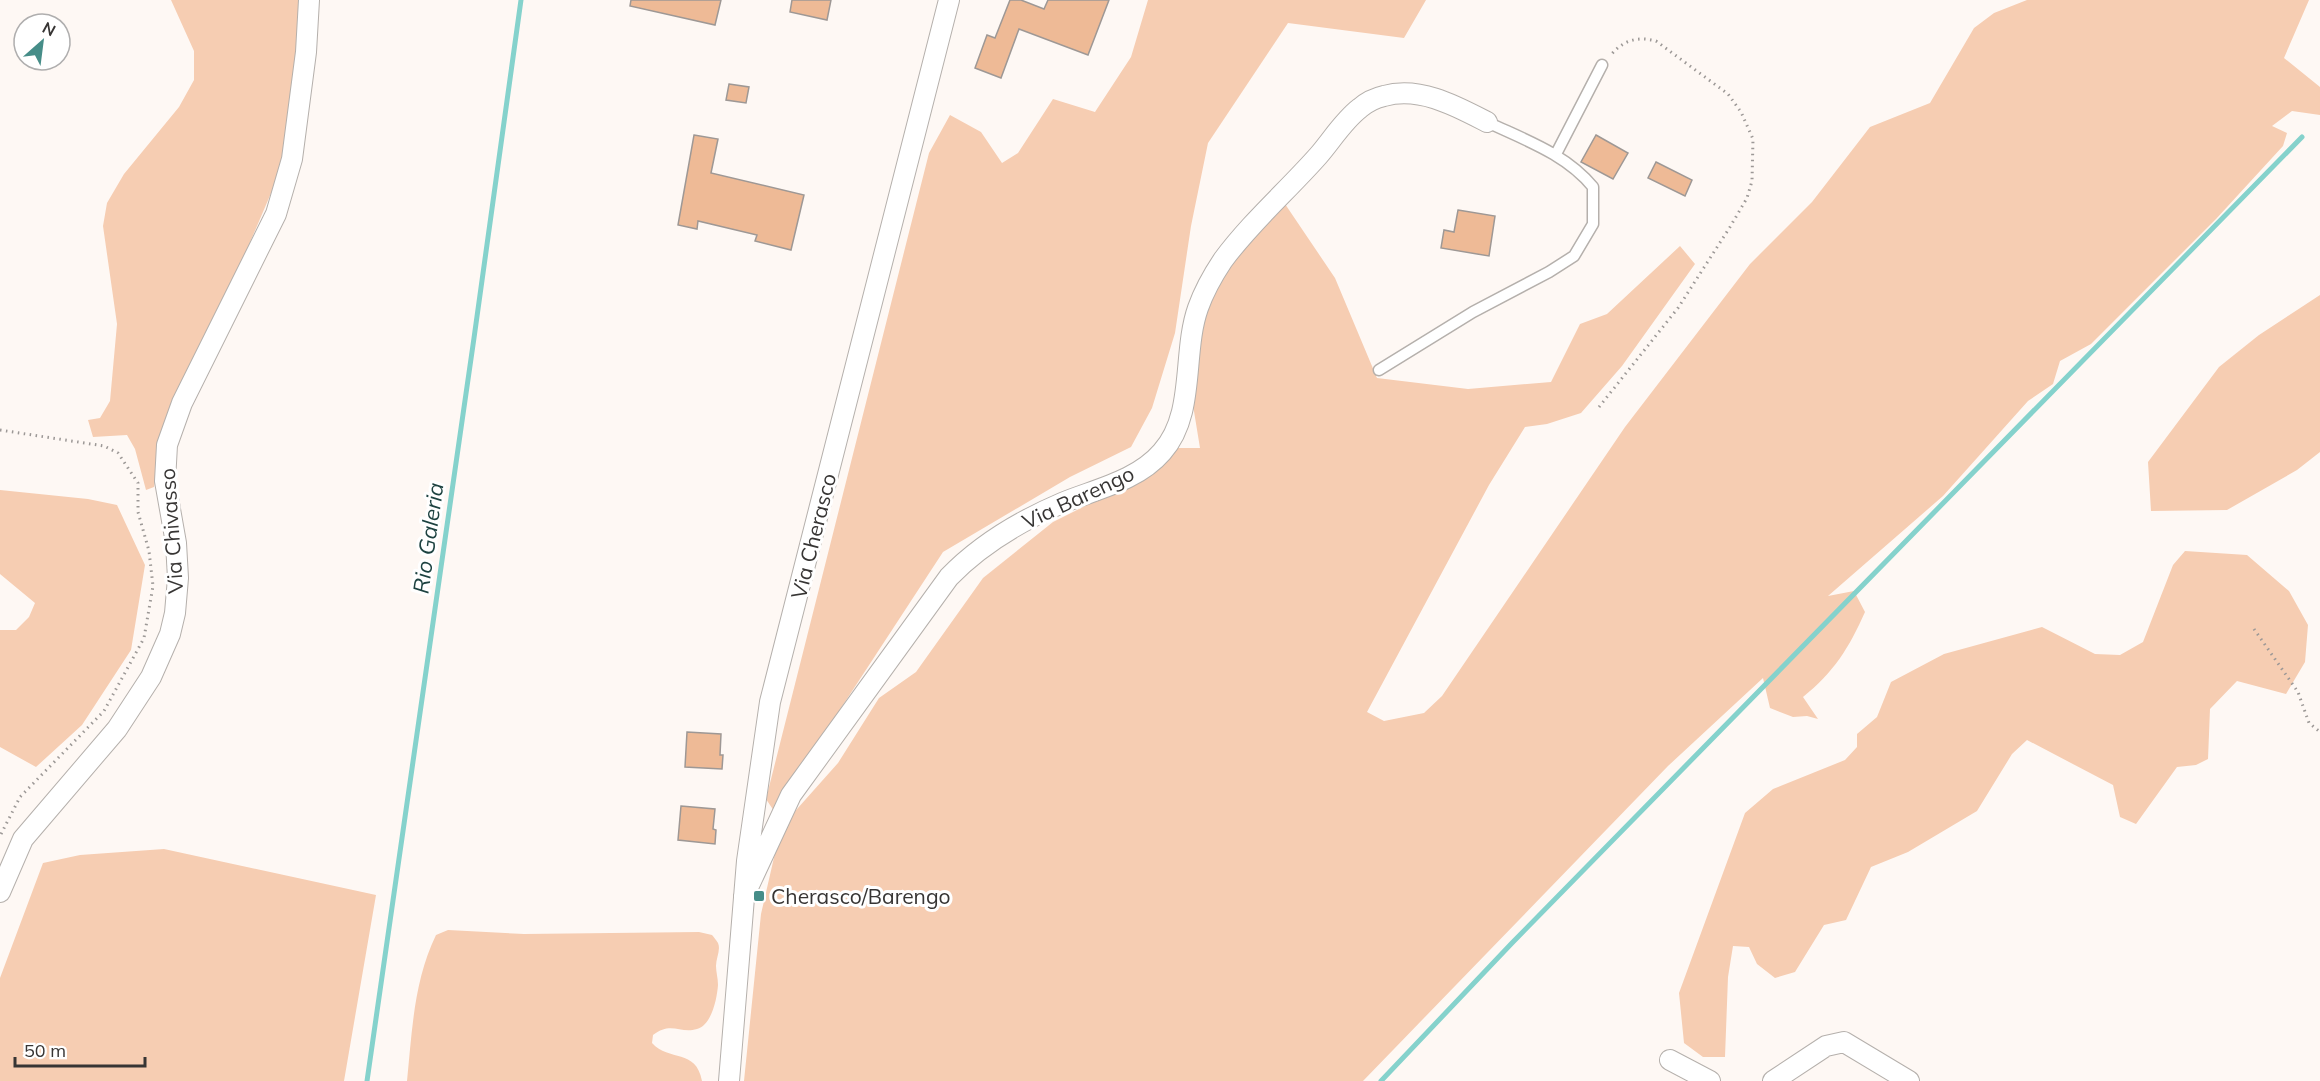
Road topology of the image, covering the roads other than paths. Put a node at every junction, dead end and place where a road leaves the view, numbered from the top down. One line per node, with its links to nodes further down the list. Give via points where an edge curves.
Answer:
1 (309, 0): 7 (street, Via Chivasso, via 292,159 276,214 182,403 167,445 165,481 178,578 170,634 151,677 117,729 23,839)
2 (949, 0): 8 (street, Via Cherasco, via 770,702)
3 (1602, 65): 5 (lane)
4 (1487, 122): 5 (lane); 8 (street, Via Barengo, via 1445,102 1403,93 1372,100 1349,118 1236,244 1212,277 1194,322 1176,429 1162,453 1118,482 1009,529 970,555 949,577 791,795)
5 (1556, 154): 6 (lane, via 1593,187 1593,224 1574,256)
6 (1379, 370)
7 (0, 892)
8 (744, 896): 10 (street, Via Cherasco)
9 (1670, 1060): 11 (street)
10 (729, 1081)
11 (1710, 1081)
12 (1773, 1081): 13 (street, via 1826,1046 1844,1042)
13 (1909, 1081)

